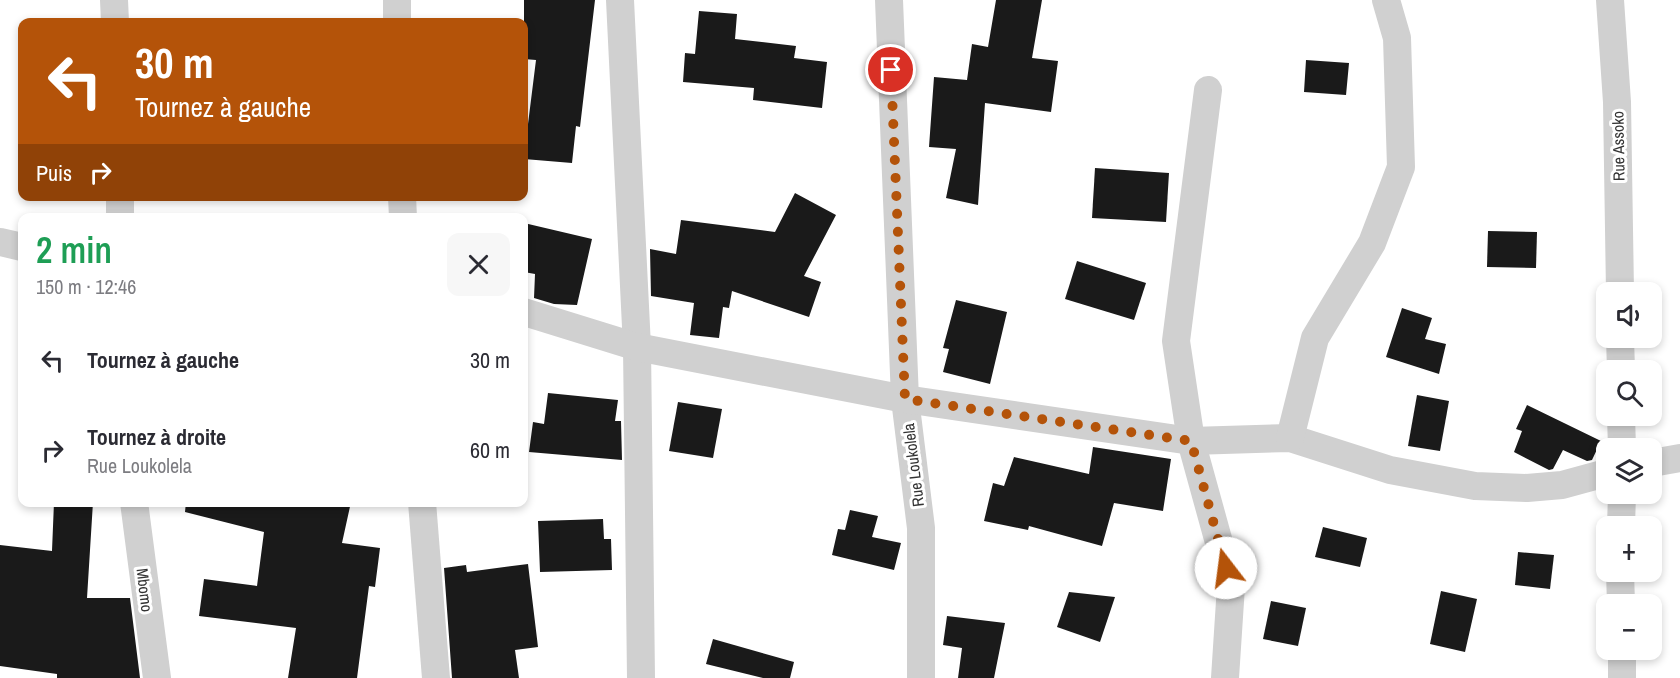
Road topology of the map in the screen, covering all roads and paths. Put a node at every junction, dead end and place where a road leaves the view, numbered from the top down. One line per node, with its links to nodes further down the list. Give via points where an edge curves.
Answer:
1 (114, 0): 7 (street)
2 (397, 0): 8 (street)
3 (620, 0): 14 (street)
4 (889, 0): 15 (street, Rue Loukolela)
5 (1386, 0): 16 (street, via 1397,38 1401,167 1372,243 1315,338)
6 (1610, 0): 12 (street, Rue Assoko, via 1617,102)
7 (115, 18)
8 (398, 18)
9 (1208, 90): 17 (street, via 1176,341)
10 (0, 242): 11 (street)
11 (18, 246)
12 (1620, 282)
13 (528, 313): 14 (street)
14 (637, 347): 15 (street); 26 (street)
15 (905, 399): 17 (street); 27 (street, Rue Loukolela, via 921,528)
16 (1290, 438): 17 (street); 20 (street, via 1390,470 1476,486 1550,486)
17 (1191, 441): 28 (street, via 1231,586)
18 (1680, 458): 19 (street)
19 (1662, 461)
20 (1596, 475)
21 (135, 507): 24 (street, Mbomo)
22 (422, 507): 25 (street)
23 (1622, 660): 29 (street)
24 (157, 678)
25 (436, 678)
26 (641, 678)
27 (921, 678)
28 (1226, 678)
29 (1622, 678)

